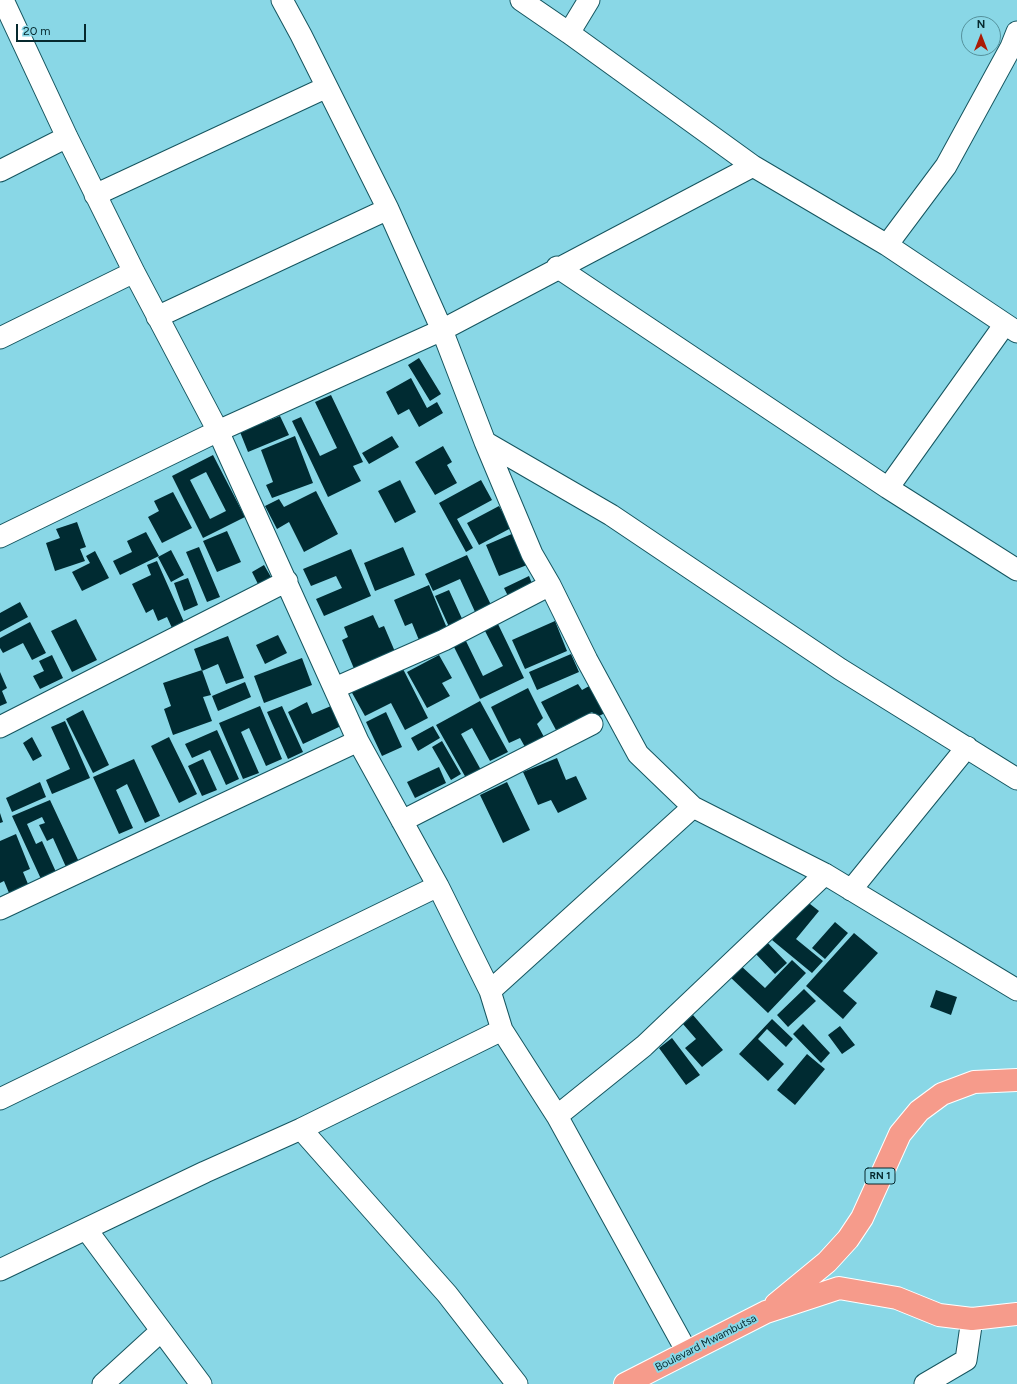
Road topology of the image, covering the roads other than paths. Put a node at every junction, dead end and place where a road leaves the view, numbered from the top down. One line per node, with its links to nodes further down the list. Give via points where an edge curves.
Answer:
1 (282, 0): 7 (street)
2 (521, 0): 6 (street)
3 (589, 0): 6 (street)
4 (3, 6): 8 (street)
5 (1017, 32): 13 (street, via 946,166)
6 (569, 33): 9 (street)
7 (327, 87): 11 (street); 12 (street)
8 (67, 137): 10 (street); 11 (street)
9 (753, 166): 13 (street); 14 (street)
10 (0, 171)
11 (95, 195): 15 (street)
12 (388, 209): 16 (street); 18 (street)
13 (887, 245): 17 (street)
14 (557, 268): 18 (street); 22 (street)
15 (134, 272): 16 (street); 19 (street)
16 (157, 317): 20 (street)
17 (1011, 328): 22 (street)
18 (442, 330): 20 (street); 21 (street)
19 (0, 338)
20 (218, 431): 23 (street); 25 (street)
21 (485, 442): 26 (street, via 532,554); 31 (street, via 612,515 840,669)
22 (888, 488): 24 (street)
23 (0, 537)
24 (1017, 570)
25 (287, 581): 27 (street); 29 (street)
26 (550, 585): 27 (street, via 444,640); 33 (street, via 638,754)
27 (334, 688): 30 (street)
28 (592, 724): 34 (street)
29 (0, 727)
30 (358, 741): 34 (street); 38 (street)
31 (967, 747): 32 (street); 37 (street)
32 (1017, 779)
33 (693, 807): 35 (street); 40 (street)
34 (402, 821): 36 (street)
35 (825, 874): 37 (street); 44 (street, via 644,1046)
36 (438, 886): 40 (street); 43 (street)
37 (851, 890): 39 (street)
38 (0, 909)
39 (1017, 990)
40 (490, 991): 41 (street)
41 (502, 1030): 44 (street); 45 (street)
42 (1017, 1080): 48 (highway, Boulevard Mwambutsa / RN 1, via 974,1082 942,1094 919,1111 900,1134 862,1218 848,1239 827,1262)
43 (0, 1099)
44 (557, 1116): 52 (street)
45 (301, 1129): 46 (street); 55 (street, via 447,1294)
46 (86, 1229): 47 (street); 51 (street)
47 (0, 1270)
48 (766, 1312): 50 (highway, Boulevard Mwambutsa / RN 1, via 839,1288 897,1298 940,1316); 52 (highway, Boulevard Mwambutsa / RN 1)
49 (1017, 1314): 50 (highway, Boulevard Mwambutsa / RN 1)
50 (972, 1319): 57 (street, via 966,1360)
51 (161, 1331): 53 (street); 54 (street)
52 (687, 1352): 56 (highway, Boulevard Mwambutsa / RN 1)
53 (103, 1384)
54 (201, 1384)
55 (517, 1384)
56 (625, 1384)
57 (925, 1384)

